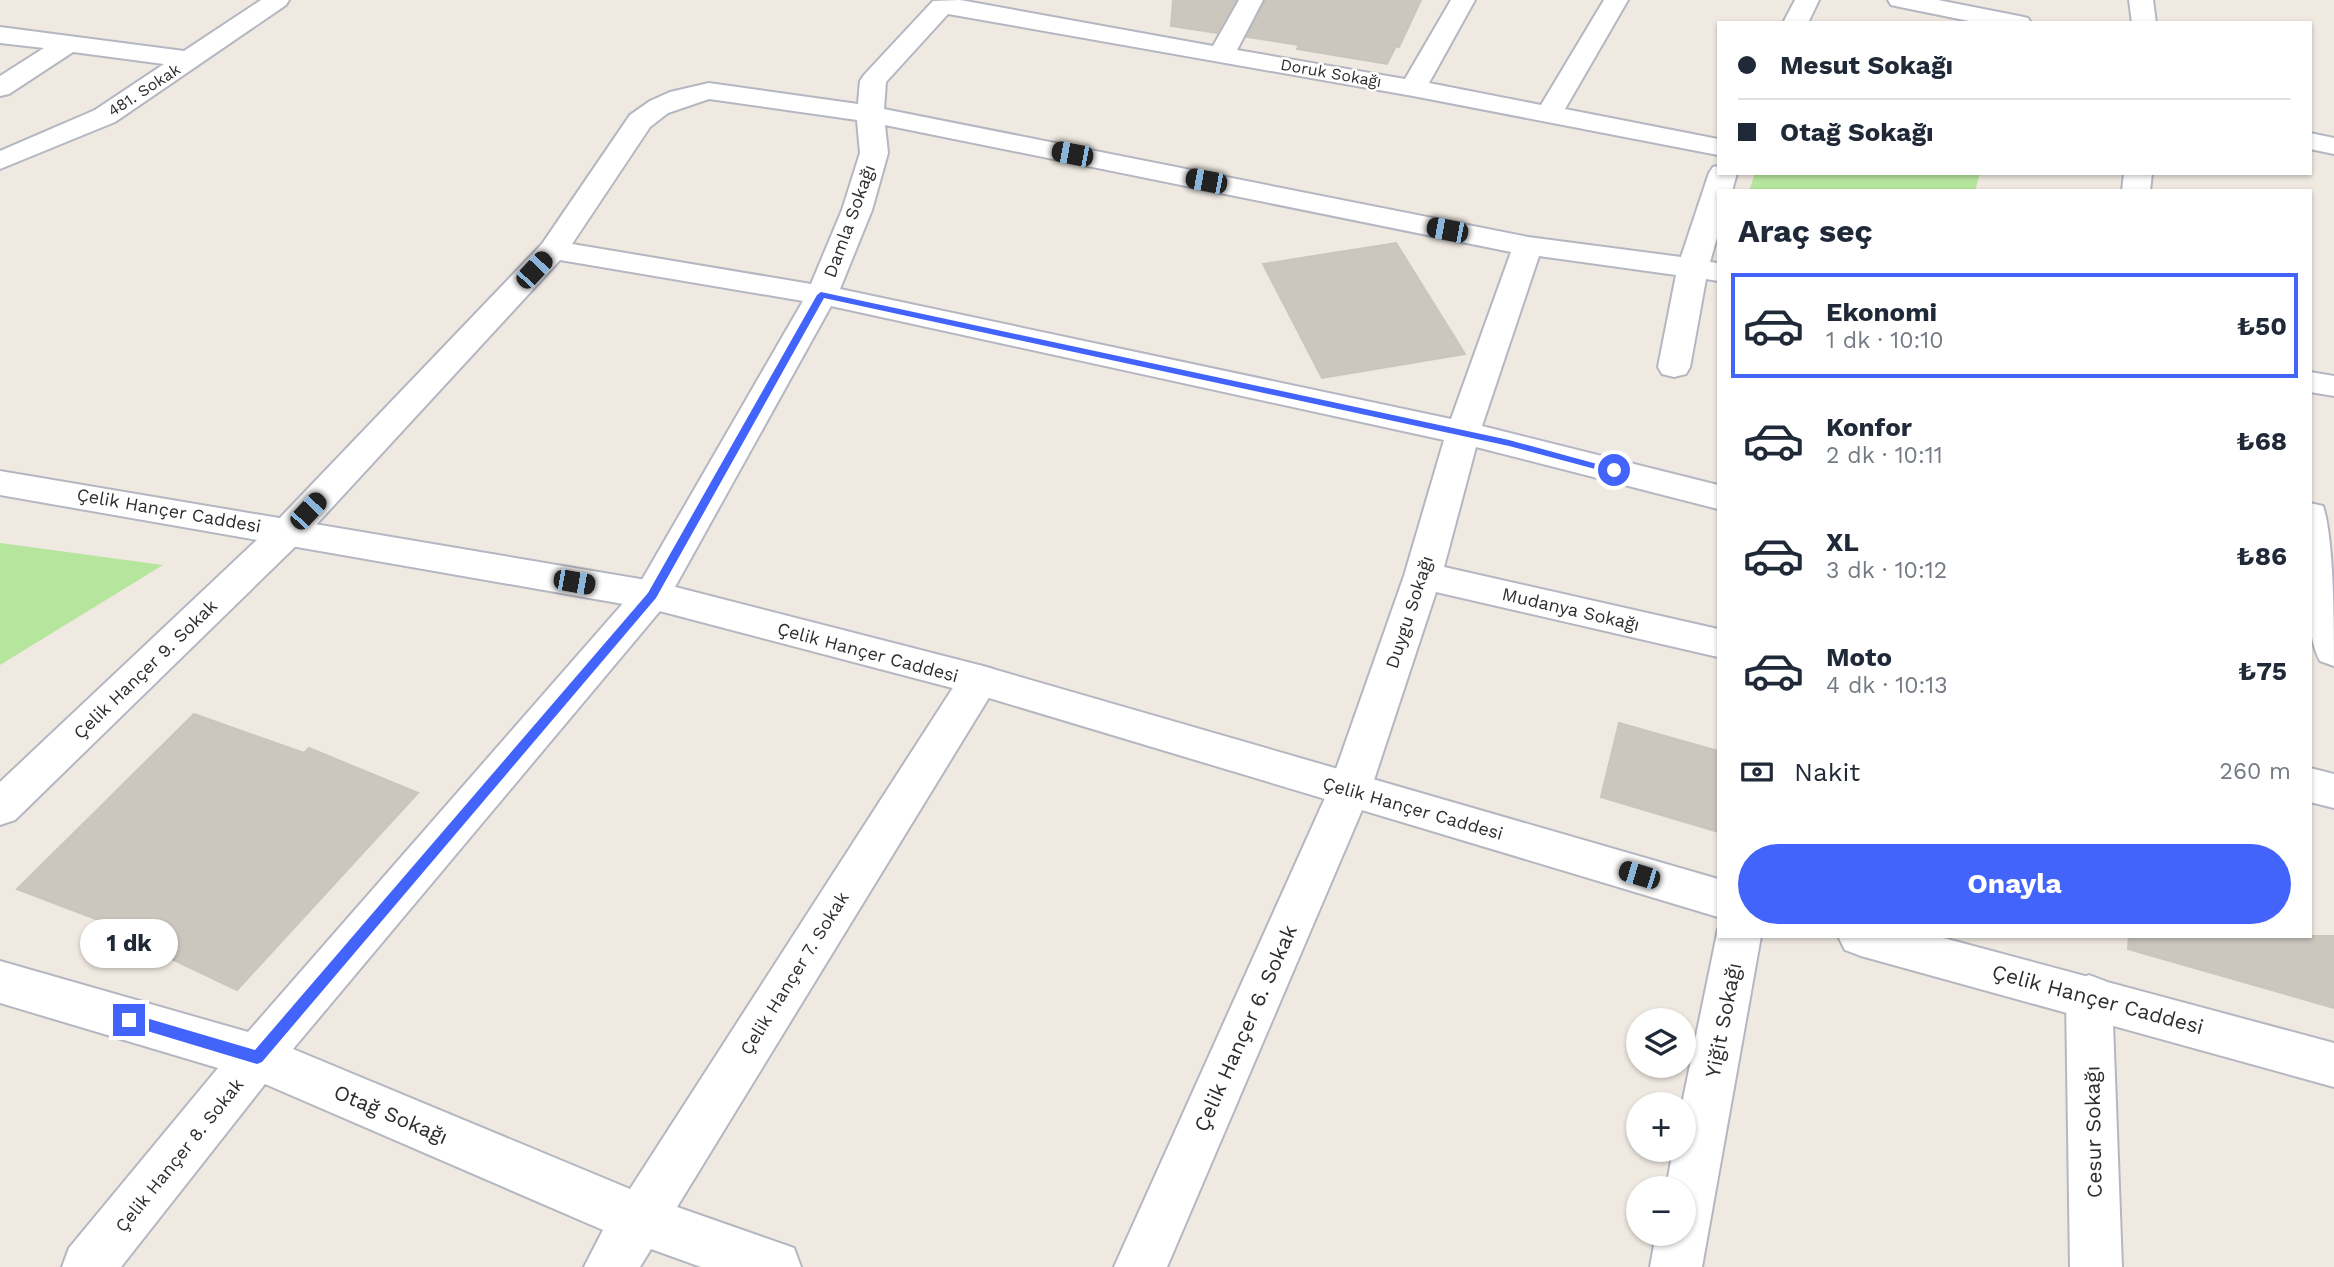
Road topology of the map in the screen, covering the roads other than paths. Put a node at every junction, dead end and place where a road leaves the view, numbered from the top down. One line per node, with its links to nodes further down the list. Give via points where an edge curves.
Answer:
1 (276, 0): 15 (street, 481. Sokak)
2 (1251, 0): 14 (street)
3 (1463, 0): 17 (street)
4 (1616, 0): 19 (street)
5 (1807, 0): 9 (street)
6 (1900, 0): 10 (street)
7 (2141, 0): 11 (street)
8 (945, 3): 14 (street, Doruk Sokağı); 18 (street, Damla Sokağı, via 873,81)
9 (1796, 21)
10 (2009, 21)
11 (2144, 21)
12 (0, 35): 13 (street)
13 (68, 44): 15 (street); 16 (street)
14 (1222, 53): 17 (street, Doruk Sokağı)
15 (190, 60): 23 (street, 481. Sokak, via 105,116)
16 (0, 88)
17 (1413, 88): 19 (street, Doruk Sokağı)
18 (870, 114): 25 (street, Çelik Hançer 9. Sokak); 26 (street, Çelik Hançer 9. Sokak, via 709,90 679,98 640,121); 28 (street, Damla Sokağı, via 874,153 857,210)
19 (1548, 115): 22 (street, Doruk Sokağı)
20 (2312, 141): 21 (street)
21 (2334, 146)
22 (1717, 147)
23 (0, 160)
24 (1717, 207): 27 (street)
25 (1528, 246): 27 (street, Çelik Hançer 9. Sokak); 32 (street, Duygu Sokağı)
26 (553, 250): 28 (street); 36 (street, Çelik Hançer 9. Sokak)
27 (1706, 270): 29 (street)
28 (821, 295): 32 (street); 38 (street, Damla Sokağı)
29 (1674, 367)
30 (2312, 382): 31 (street)
31 (2334, 386)
32 (1463, 433): 34 (street); 37 (street, Duygu Sokağı)
33 (0, 483): 36 (street, Çelik Hançer Caddesi)
34 (1717, 497)
35 (2312, 526): 40 (street)
36 (289, 531): 38 (street, Çelik Hançer Caddesi); 47 (street, Çelik Hançer 9. Sokak)
37 (1423, 576): 39 (street, Mudanya Sokağı); 45 (street, Duygu Sokağı)
38 (652, 595): 43 (street, Çelik Hançer Caddesi); 53 (street, Çelik Hançer 8. Sokak)
39 (1717, 643)
40 (2334, 651)
41 (2312, 652): 42 (street)
42 (2334, 657)
43 (979, 680): 45 (street, Çelik Hançer Caddesi); 56 (street, Çelik Hançer 7. Sokak)
44 (2312, 786): 46 (street)
45 (1350, 789): 48 (street, Çelik Hançer Caddesi); 61 (street, Çelik Hançer 6. Sokak)
46 (2334, 791)
47 (0, 808)
48 (1717, 898)
49 (1738, 938): 55 (street, Yiğit Sokağı)
50 (1869, 938): 52 (street, Çelik Hançer Caddesi)
51 (0, 982): 53 (street, Otağ Sokağı)
52 (2089, 996): 54 (street, Çelik Hançer Caddesi); 63 (street, Cesur Sokağı)
53 (257, 1057): 56 (street, Otağ Sokağı); 58 (street, Çelik Hançer 8. Sokak)
54 (2334, 1065)
55 (1693, 1176)
56 (639, 1219): 59 (street, Çelik Hançer 7. Sokak); 60 (street, Otağ Sokağı)
57 (1680, 1246): 62 (street)
58 (88, 1267)
59 (610, 1267)
60 (775, 1267)
61 (1140, 1267)
62 (1676, 1267)
63 (2096, 1267)

